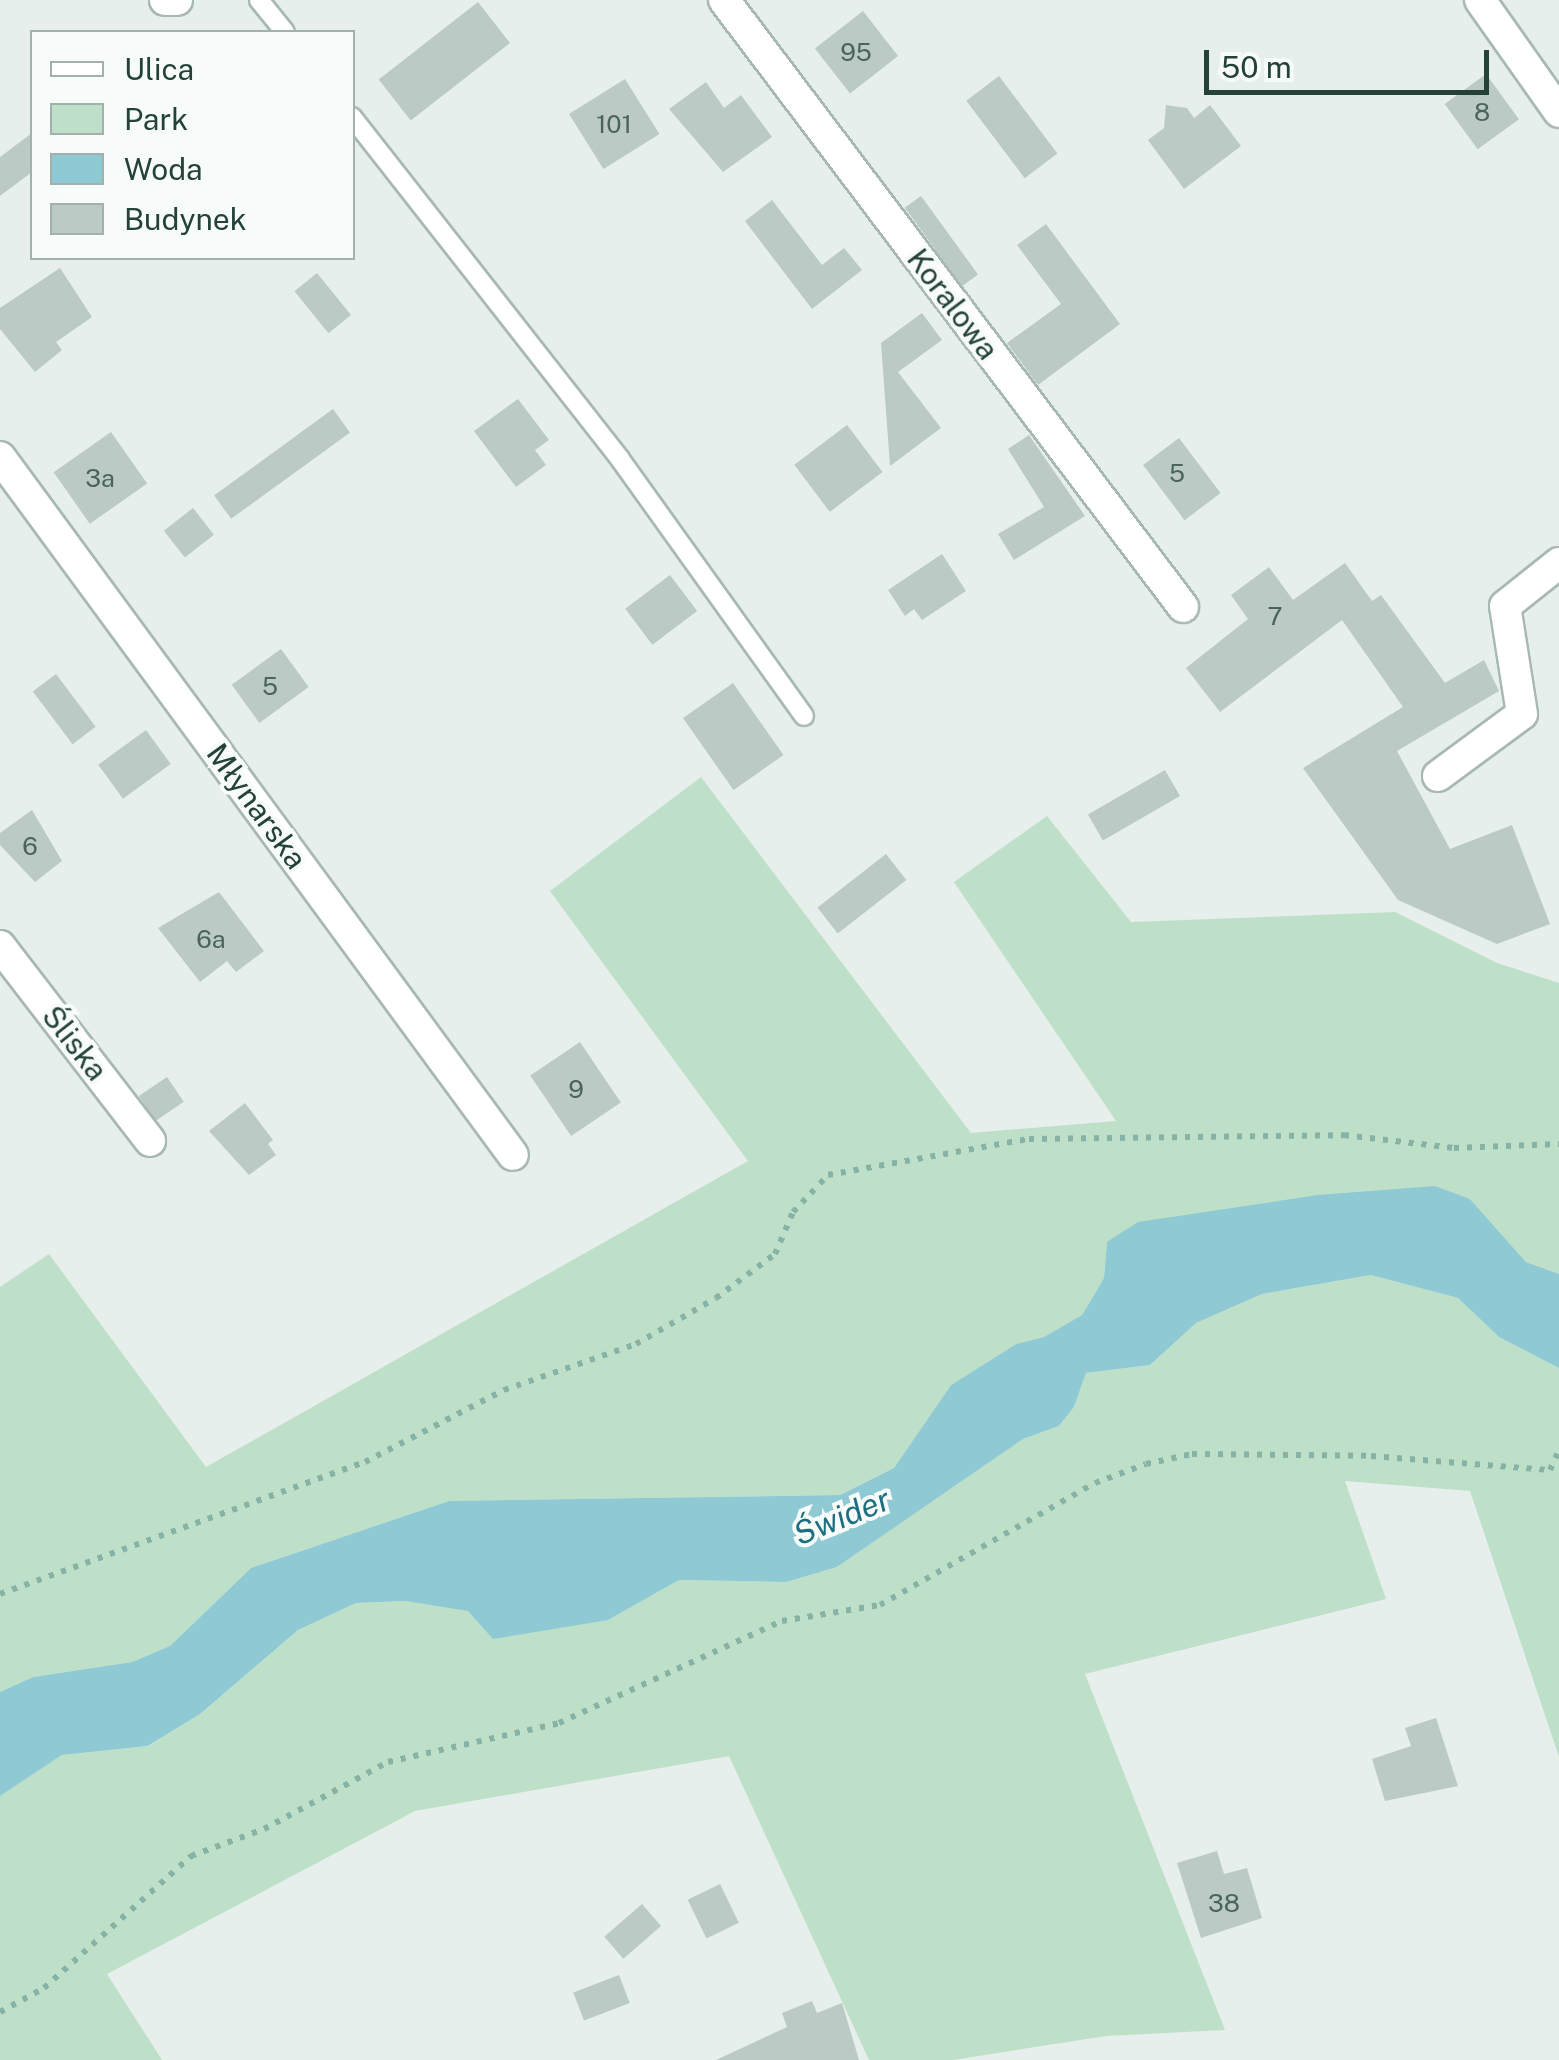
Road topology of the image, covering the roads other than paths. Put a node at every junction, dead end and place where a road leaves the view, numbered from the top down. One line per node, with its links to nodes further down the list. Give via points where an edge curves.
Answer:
1 (165, 0): 2 (street)
2 (178, 0)
3 (260, 0): 6 (lane)
4 (724, 0): 11 (street, Koralowa)
5 (1480, 0): 7 (street)
6 (283, 30)
7 (1559, 112)
8 (355, 121): 12 (lane, via 620,459)
9 (0, 457): 16 (street, Młynarska)
10 (1559, 562): 13 (street, via 1505,606 1522,714)
11 (1183, 608)
12 (804, 716)
13 (1438, 776)
14 (0, 946): 15 (street, Śliska)
15 (150, 1140)
16 (514, 1155)

